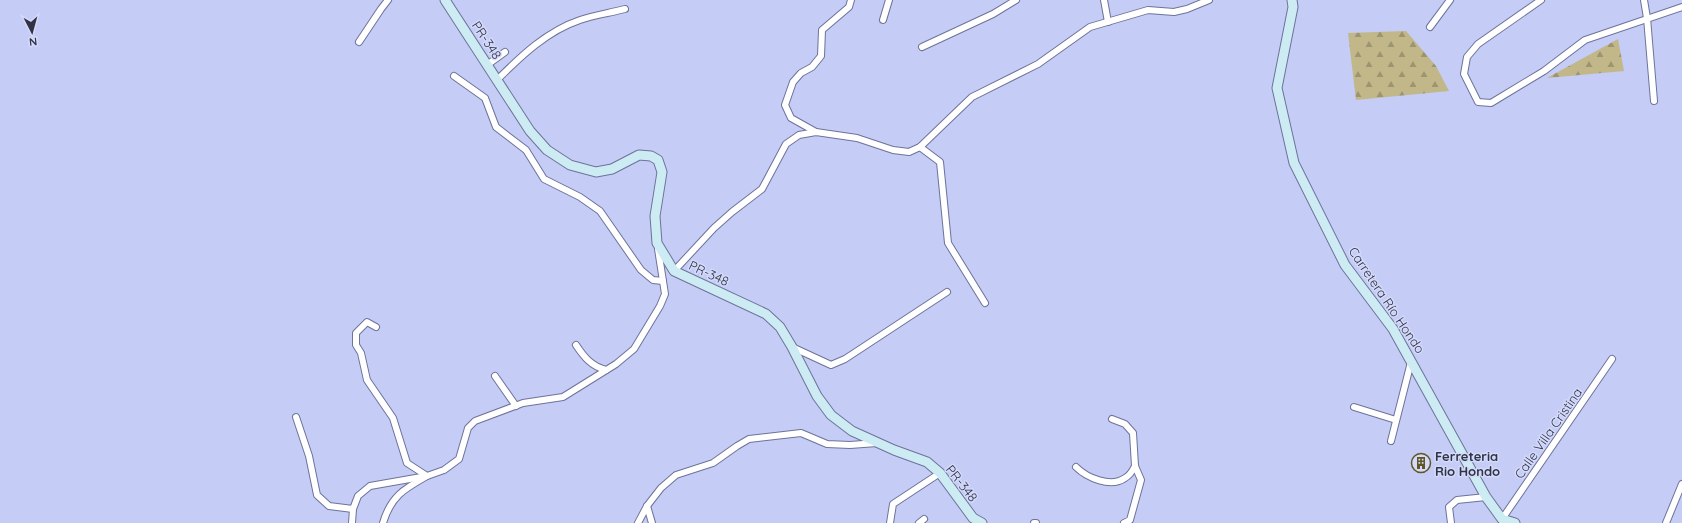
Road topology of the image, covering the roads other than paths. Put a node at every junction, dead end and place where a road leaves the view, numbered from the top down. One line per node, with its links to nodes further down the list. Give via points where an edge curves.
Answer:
1 (388, 0): 18 (street)
2 (445, 0): 21 (street, PR-348 / PR-348)
3 (851, 0): 25 (street, via 849,7 822,30 821,56 793,82 785,106 791,118)
4 (889, 0): 15 (street)
5 (1016, 0): 19 (street, via 993,14)
6 (1104, 0): 16 (street)
7 (1209, 0): 16 (street, via 1174,12 1148,10)
8 (1292, 0): 36 (street, Carretera Río Hondo, via 1293,7 1277,88 1294,163 1346,265 1393,329)
9 (1450, 0): 17 (street)
10 (1541, 0): 14 (street, via 1478,44 1467,57 1464,74 1478,102 1492,103 1544,71 1585,40)
11 (1644, 0): 14 (street)
12 (1682, 7): 14 (street)
13 (625, 9): 23 (street, via 580,20 562,28 526,52)
14 (1647, 18): 24 (street)
15 (883, 20)
16 (1108, 22): 26 (street, via 1090,27 1038,64 972,97)
17 (1430, 27)
18 (359, 42)
19 (922, 47)
20 (504, 52): 21 (street)
21 (487, 65): 23 (street, PR-348 / PR-348)
22 (454, 76): 29 (street, via 485,98 496,127 526,150 544,179 580,197 600,211 641,270 653,280)
23 (497, 80): 27 (street, PR-348 / PR-348, via 530,131 547,150 570,165 596,172 612,169 639,155 651,156 658,160 662,172 655,216)
24 (1654, 101)
25 (816, 132): 26 (street, via 857,138 893,150 908,152); 28 (street, via 799,135 786,144 762,189 714,228)
26 (920, 147): 31 (street, via 940,162 948,243)
27 (657, 243): 28 (street, PR-348 / PR-348); 29 (street)
28 (674, 271): 34 (street, PR-348 / PR-348, via 766,314 780,326)
29 (662, 281): 37 (street, via 665,294 634,349)
30 (947, 292): 34 (street, via 846,359 831,365)
31 (985, 303)
32 (376, 327): 49 (street, via 367,322 356,333 356,345 361,353 367,380 393,418 407,463)
33 (576, 345): 37 (street, via 586,359)
34 (792, 347): 45 (street, PR-348 / PR-348, via 817,396 832,415 852,431)
35 (1612, 359): 54 (street, Calle Villa Cristina)
36 (1412, 360): 43 (street); 51 (street, Carretera Río Hondo)
37 (606, 370): 39 (street, via 563,397)
38 (495, 376): 39 (street)
39 (516, 406): 49 (street, via 475,421 468,428 459,459 444,470)
40 (1354, 408): 43 (street)
41 (296, 417): 53 (street, via 309,456 317,495 329,506)
42 (1112, 419): 46 (street, via 1124,424 1133,433)
43 (1396, 420): 44 (street)
44 (1391, 440)
45 (877, 443): 48 (street, PR-348 / PR-348, via 926,462); 52 (street, via 827,444 801,433 749,439 714,463 676,475 661,488)
46 (1136, 466): 47 (street, via 1125,478 1111,483 1086,474); 61 (street, via 1141,480 1130,520)
47 (1076, 467)
48 (940, 473): 59 (street, via 893,504); 60 (street, PR-348 / PR-348, via 973,518)
49 (427, 476): 53 (street, via 370,486 358,496); 56 (street, via 404,489 387,509)
50 (1682, 484): 64 (street)
51 (1486, 497): 54 (street, Carretera Río Hondo); 62 (street, via 1457,500 1449,507)
52 (647, 506): 57 (street); 58 (street)
53 (353, 509): 55 (street)
54 (1502, 519): 63 (street)
55 (352, 523)
56 (383, 523)
57 (638, 523)
58 (652, 523)
59 (890, 523)
60 (982, 523)
61 (1124, 523)
62 (1451, 523)
63 (1515, 523)
64 (1666, 523)

